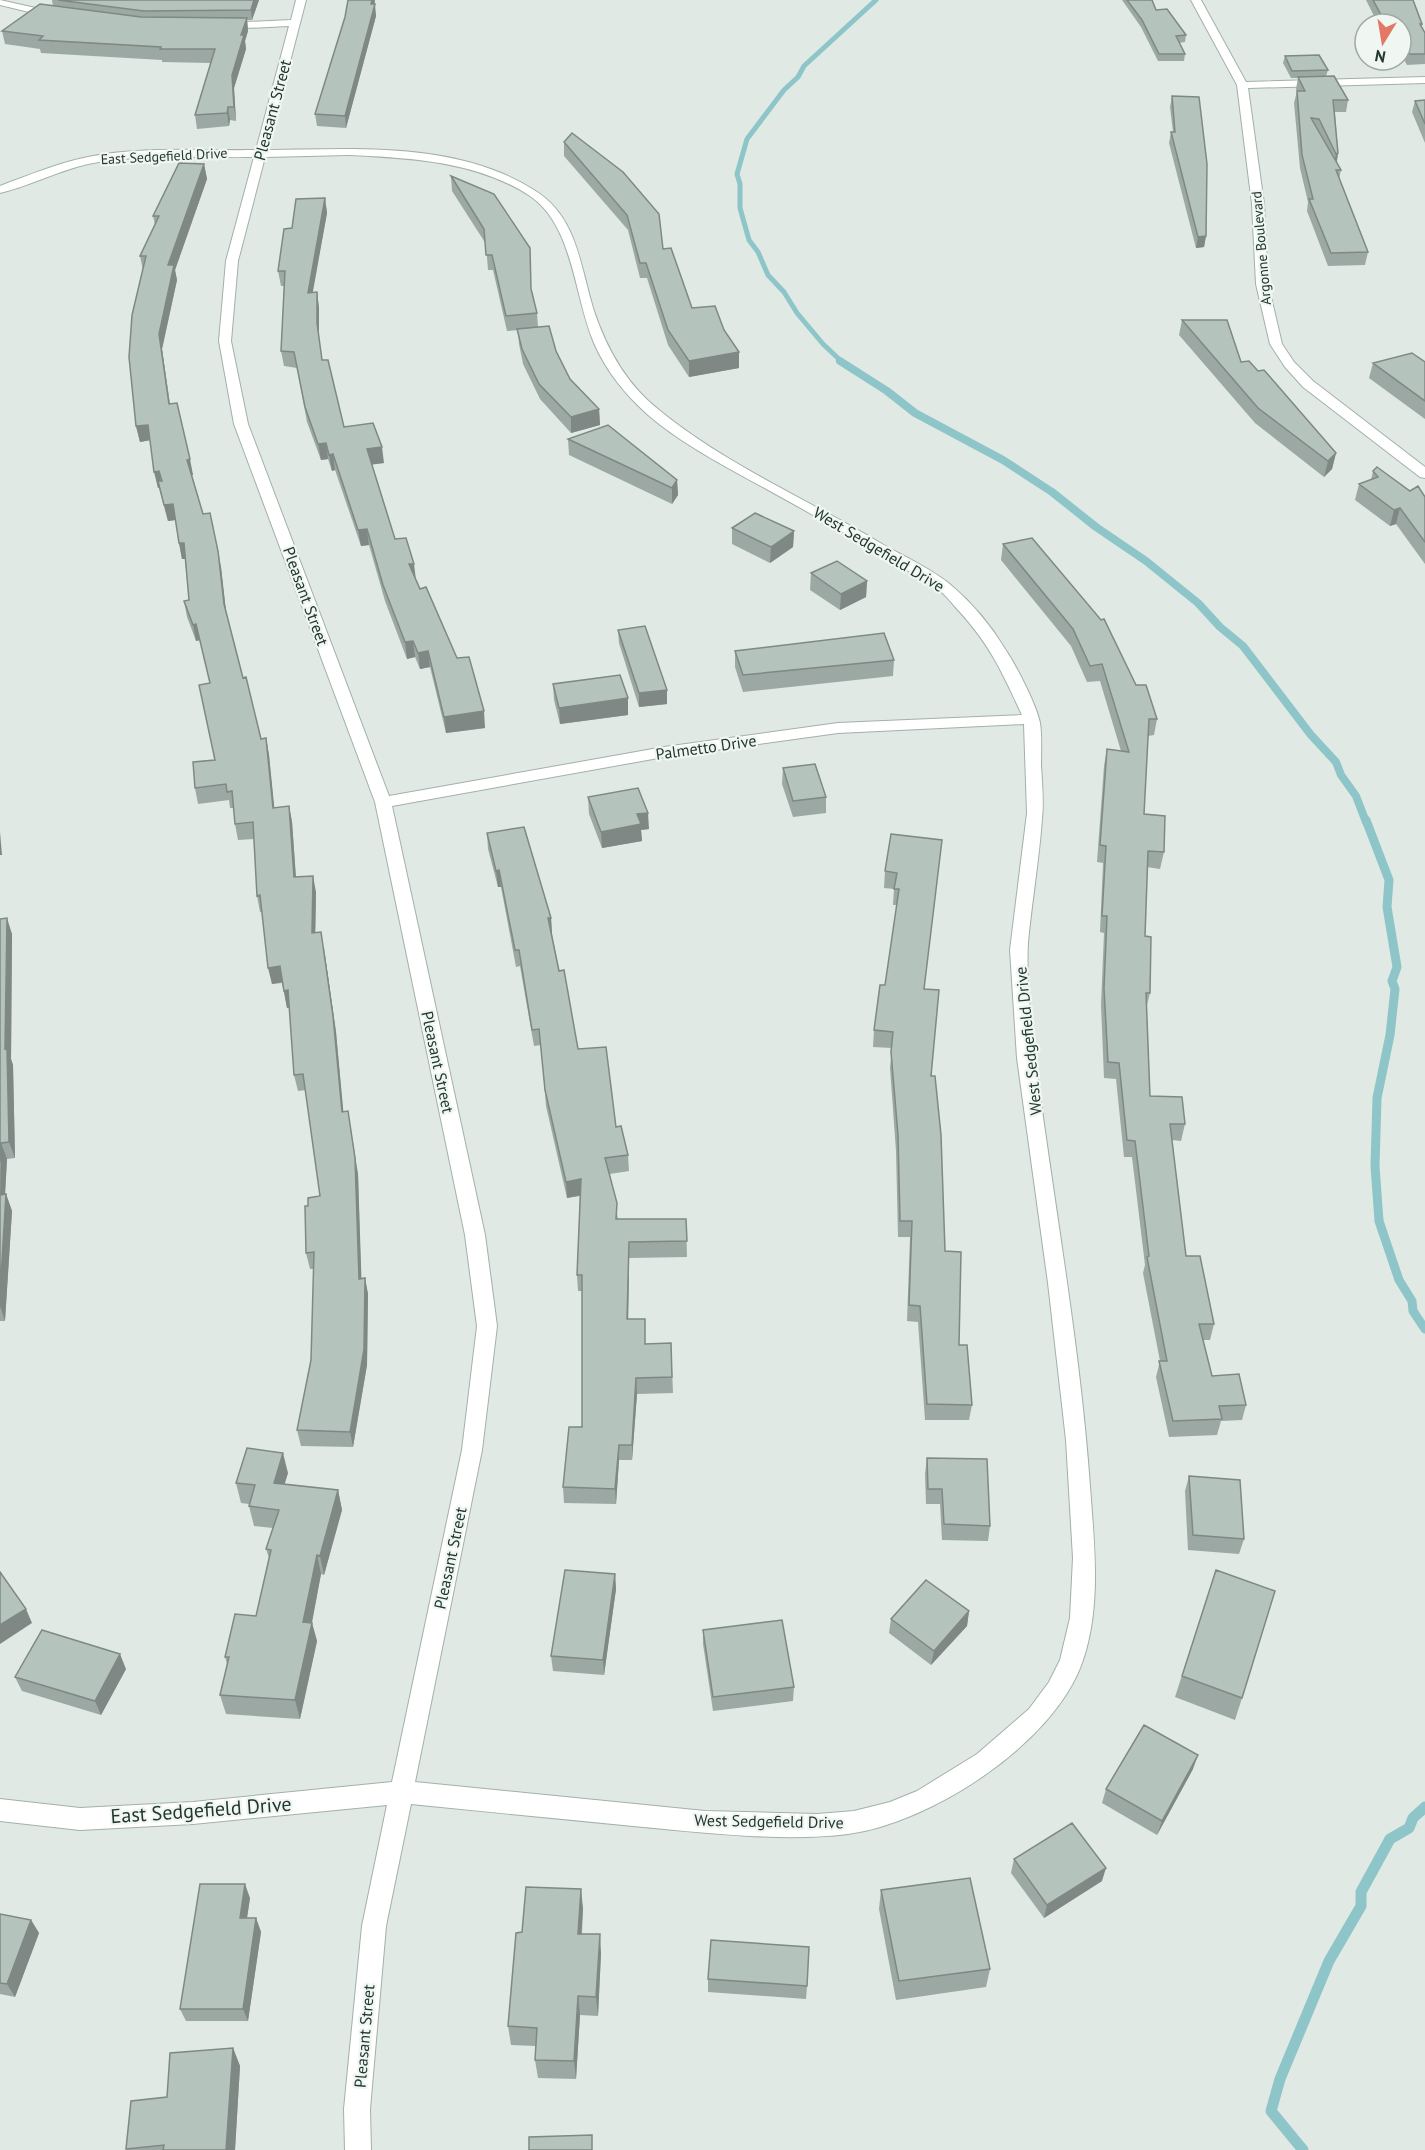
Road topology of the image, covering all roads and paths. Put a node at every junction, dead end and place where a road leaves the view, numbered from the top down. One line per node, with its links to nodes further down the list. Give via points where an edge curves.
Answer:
1 (302, 0): 5 (street, Pleasant Street)
2 (1196, 0): 8 (street, Argonne Boulevard)
3 (0, 2): 4 (street)
4 (71, 18)
5 (296, 23): 6 (street); 9 (street, Pleasant Street)
6 (208, 26)
7 (1425, 80): 8 (street)
8 (1242, 85): 11 (street, Argonne Boulevard, via 1258,204 1262,284 1276,344 1308,384)
9 (261, 152): 10 (street, East Sedgefield Drive, via 91,160 40,173); 12 (street, West Sedgefield Drive, via 427,157 473,166 534,194 560,221 601,345 629,389 654,413 718,457 946,588 1000,652); 13 (street, Pleasant Street, via 232,261 225,341 241,424)
10 (0, 190)
11 (1425, 474)
12 (1032, 719): 13 (street, Palmetto Drive, via 838,728 664,752); 14 (street, West Sedgefield Drive, via 1035,813 1019,950 1026,1058 1076,1440 1084,1558 1081,1618 1071,1662 1058,1689 1038,1716 985,1762 925,1799 891,1813 854,1821 817,1825 705,1822)
13 (383, 802): 14 (street, Pleasant Street, via 475,1235 487,1326 472,1450)
14 (403, 1792): 15 (street, East Sedgefield Drive, via 193,1813 80,1819); 16 (street, Pleasant Street, via 374,1926 357,2109)
15 (0, 1810)
16 (358, 2150)

